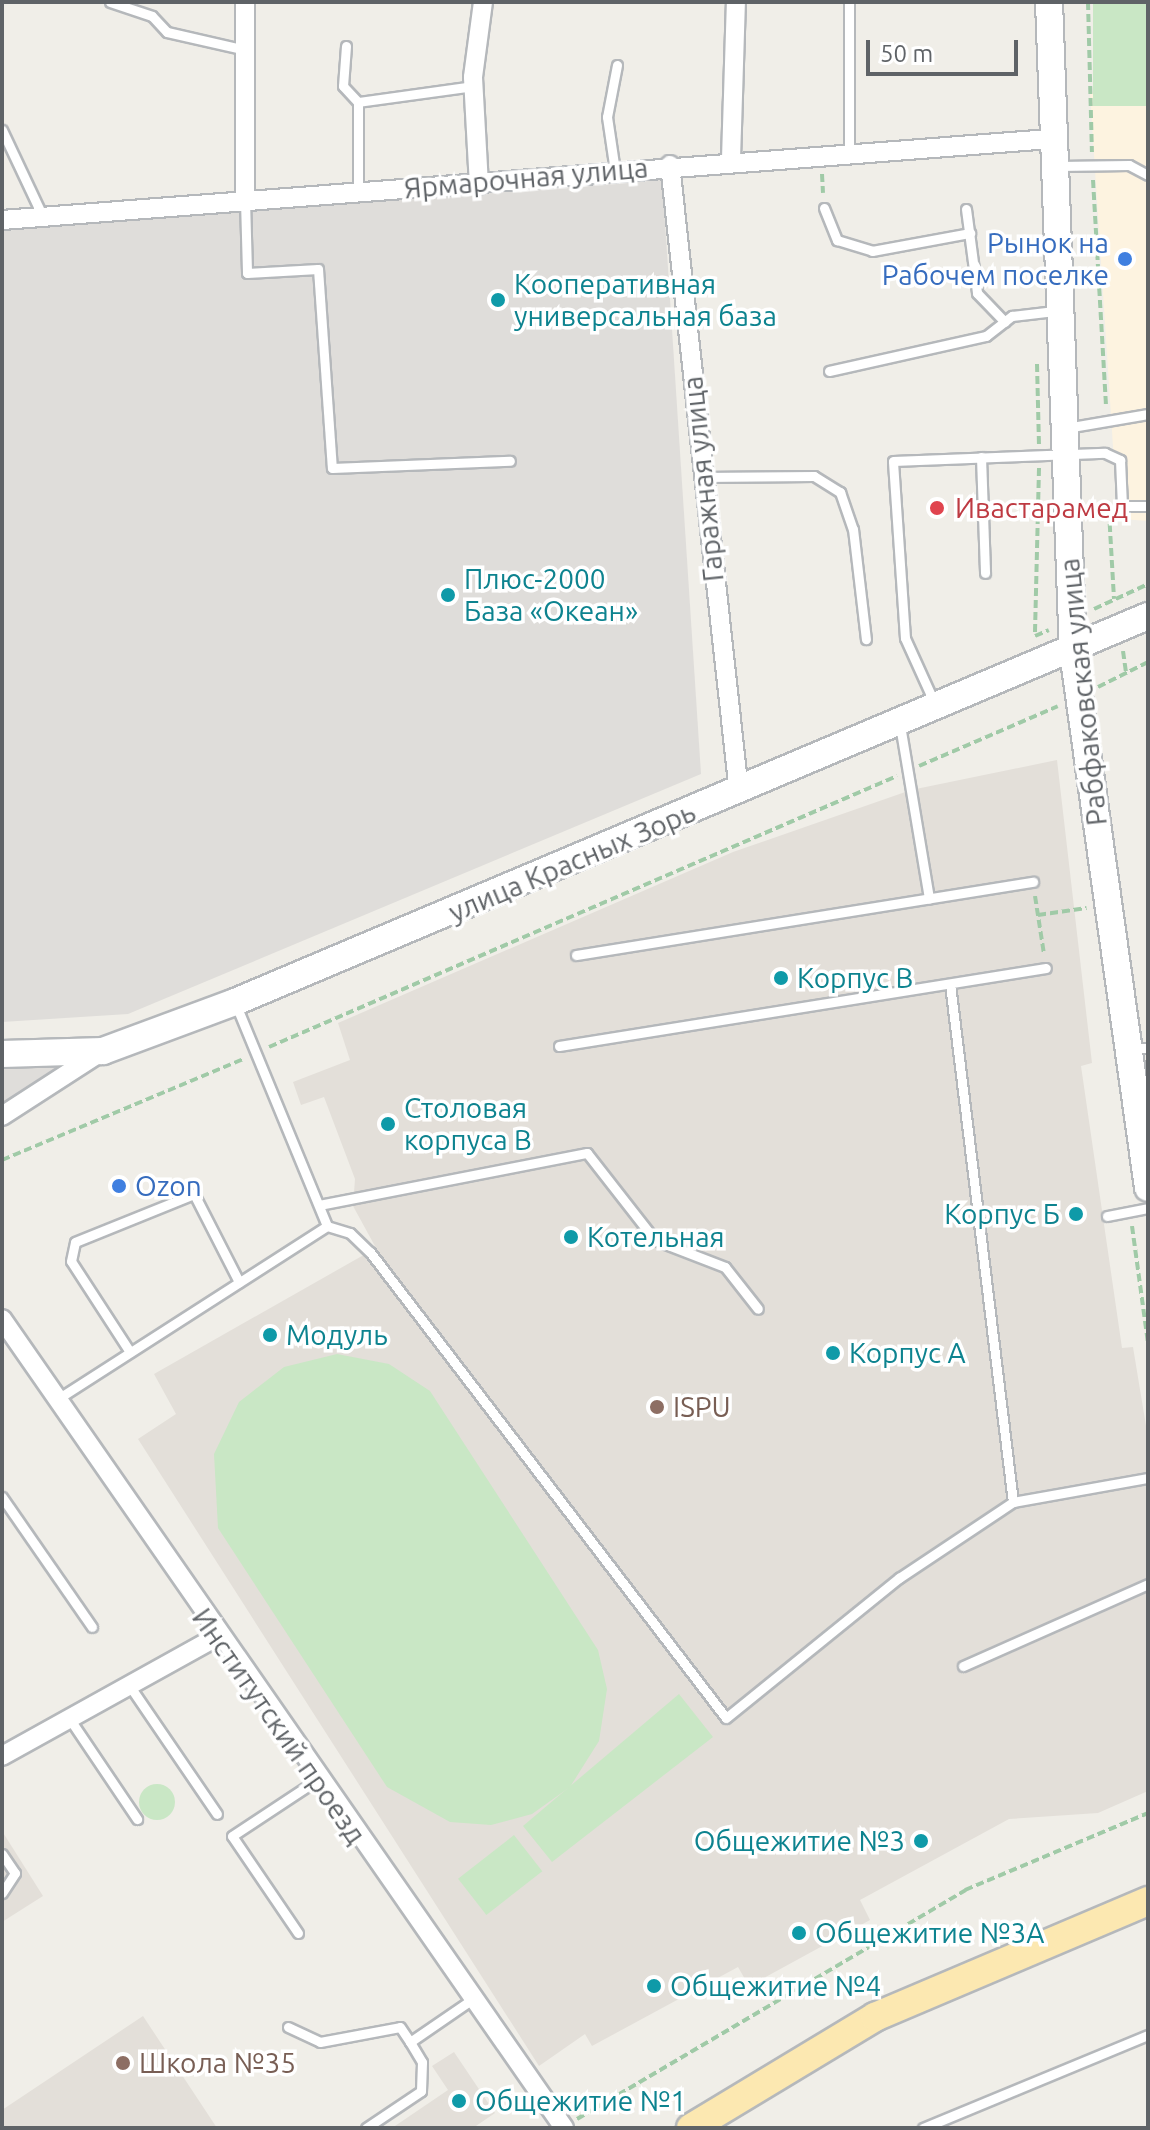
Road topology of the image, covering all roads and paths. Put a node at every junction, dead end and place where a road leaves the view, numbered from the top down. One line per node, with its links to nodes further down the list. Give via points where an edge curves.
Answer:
1 (110, 2): 9 (lane, via 152,16 167,32)
2 (245, 2): 9 (street)
3 (736, 2): 17 (street)
4 (849, 2): 15 (lane)
5 (1049, 2): 14 (street, Рабфаковская улица)
6 (1088, 2): 20 (path)
7 (478, 3): 11 (street)
8 (346, 46): 12 (lane, via 343,86)
9 (242, 49): 25 (street)
10 (617, 65): 21 (lane, via 607,117)
11 (473, 86): 12 (lane); 23 (street)
12 (358, 102): 24 (lane)
13 (2, 130): 28 (lane)
14 (1050, 139): 15 (street, Ярмарочная улица); 19 (street, Рабфаковская улица)
15 (849, 152): 16 (street, Ярмарочная улица)
16 (821, 154): 17 (street, Ярмарочная улица); 26 (path)
17 (731, 159): 18 (street, Ярмарочная улица)
18 (670, 165): 21 (street, Ярмарочная улица); 39 (street, Гаражная улица)
19 (1051, 166): 20 (lane); 31 (street, Рабфаковская улица)
20 (1092, 166): 22 (lane, via 1129,165); 35 (path)
21 (615, 171): 23 (street, Ярмарочная улица)
22 (1148, 175)
23 (479, 185): 24 (street, Ярмарочная улица)
24 (358, 193): 25 (street, Ярмарочная улица)
25 (245, 200): 28 (street, Ярмарочная улица); 38 (lane, via 247,273 318,269 332,468)
26 (824, 208): 30 (lane, via 837,240 872,251)
27 (966, 209): 30 (lane)
28 (43, 217): 29 (street, Ярмарочная улица)
29 (2, 220)
30 (970, 233): 32 (lane, via 977,293)
31 (1055, 311): 32 (lane); 36 (street, Рабфаковская улица)
32 (1005, 322): 33 (lane, via 986,336)
33 (829, 371)
34 (1148, 414): 35 (lane)
35 (1107, 425): 36 (lane)
36 (1060, 440): 37 (lane); 41 (lane, via 1120,460 1122,506); 46 (street, Рабфаковская улица)
37 (981, 457): 42 (lane); 49 (lane, via 893,461 905,638)
38 (510, 461)
39 (702, 477): 45 (lane, via 814,476 840,492 853,529); 52 (street, Гаражная улица)
40 (1108, 497): 43 (path, via 1114,599)
41 (1148, 506)
42 (985, 573)
43 (1148, 584)
44 (1148, 616): 46 (street, улица Красных Зорь)
45 (866, 639)
46 (1073, 652): 48 (street, Рабфаковская улица); 49 (street, улица Красных Зорь)
47 (1148, 662): 48 (path)
48 (1080, 696): 51 (path); 62 (street, Рабфаковская улица)
49 (936, 709): 50 (street, улица Красных Зорь)
50 (900, 725): 51 (lane); 52 (street, улица Красных Зорь)
51 (909, 771): 54 (lane); 64 (path)
52 (739, 792): 60 (street, улица Красных Зорь)
53 (1033, 882): 54 (lane); 56 (path)
54 (929, 899): 57 (lane)
55 (1087, 908): 56 (path)
56 (1038, 915): 58 (path)
57 (576, 955)
58 (1046, 968): 59 (lane)
59 (950, 984): 61 (lane); 80 (lane)
60 (235, 1002): 63 (street, улица Красных Зорь); 64 (lane)
61 (559, 1046)
62 (1140, 1048): 68 (street, Рабфаковская улица)
63 (103, 1051): 65 (street); 66 (street, улица Красных Зорь)
64 (256, 1053): 67 (path); 69 (lane)
65 (2, 1054)
66 (2, 1116)
67 (2, 1160)
68 (1148, 1188)
69 (319, 1205): 72 (lane); 74 (lane, via 587,1153 655,1240 725,1267)
70 (1148, 1208): 71 (lane)
71 (1107, 1216)
72 (327, 1226): 73 (lane); 80 (lane, via 350,1233 370,1252 726,1718 899,1578)
73 (239, 1282): 76 (lane); 76 (lane, via 194,1194 75,1242 71,1261)
74 (758, 1309)
75 (2, 1319): 77 (street, Институтский проезд)
76 (130, 1352): 77 (lane)
77 (53, 1402): 83 (street, Институтский проезд)
78 (1148, 1478): 80 (lane)
79 (2, 1497): 82 (lane)
80 (1013, 1502)
81 (1148, 1584): 84 (lane)
82 (92, 1627)
83 (217, 1637): 85 (street); 88 (street, Институтский проезд)
84 (963, 1666)
85 (129, 1685): 86 (street); 90 (lane)
86 (69, 1718): 87 (street); 91 (lane)
87 (2, 1756)
88 (317, 1780): 95 (lane, via 232,1836); 96 (street, Институтский проезд)
89 (1148, 1813): 102 (path, via 965,1890)
90 (217, 1814)
91 (137, 1819)
92 (2, 1854): 93 (lane, via 15,1873)
93 (2, 1893)
94 (1148, 1901): 100 (main road, via 875,2017)
95 (298, 1933)
96 (471, 2000): 99 (lane); 102 (street, Институтский проезд)
97 (288, 2027): 99 (lane, via 320,2042 400,2027)
98 (1148, 2035): 103 (lane)
99 (410, 2042): 101 (lane, via 422,2062 421,2091)
100 (705, 2127)
101 (366, 2128)
102 (563, 2128)
103 (923, 2128)

